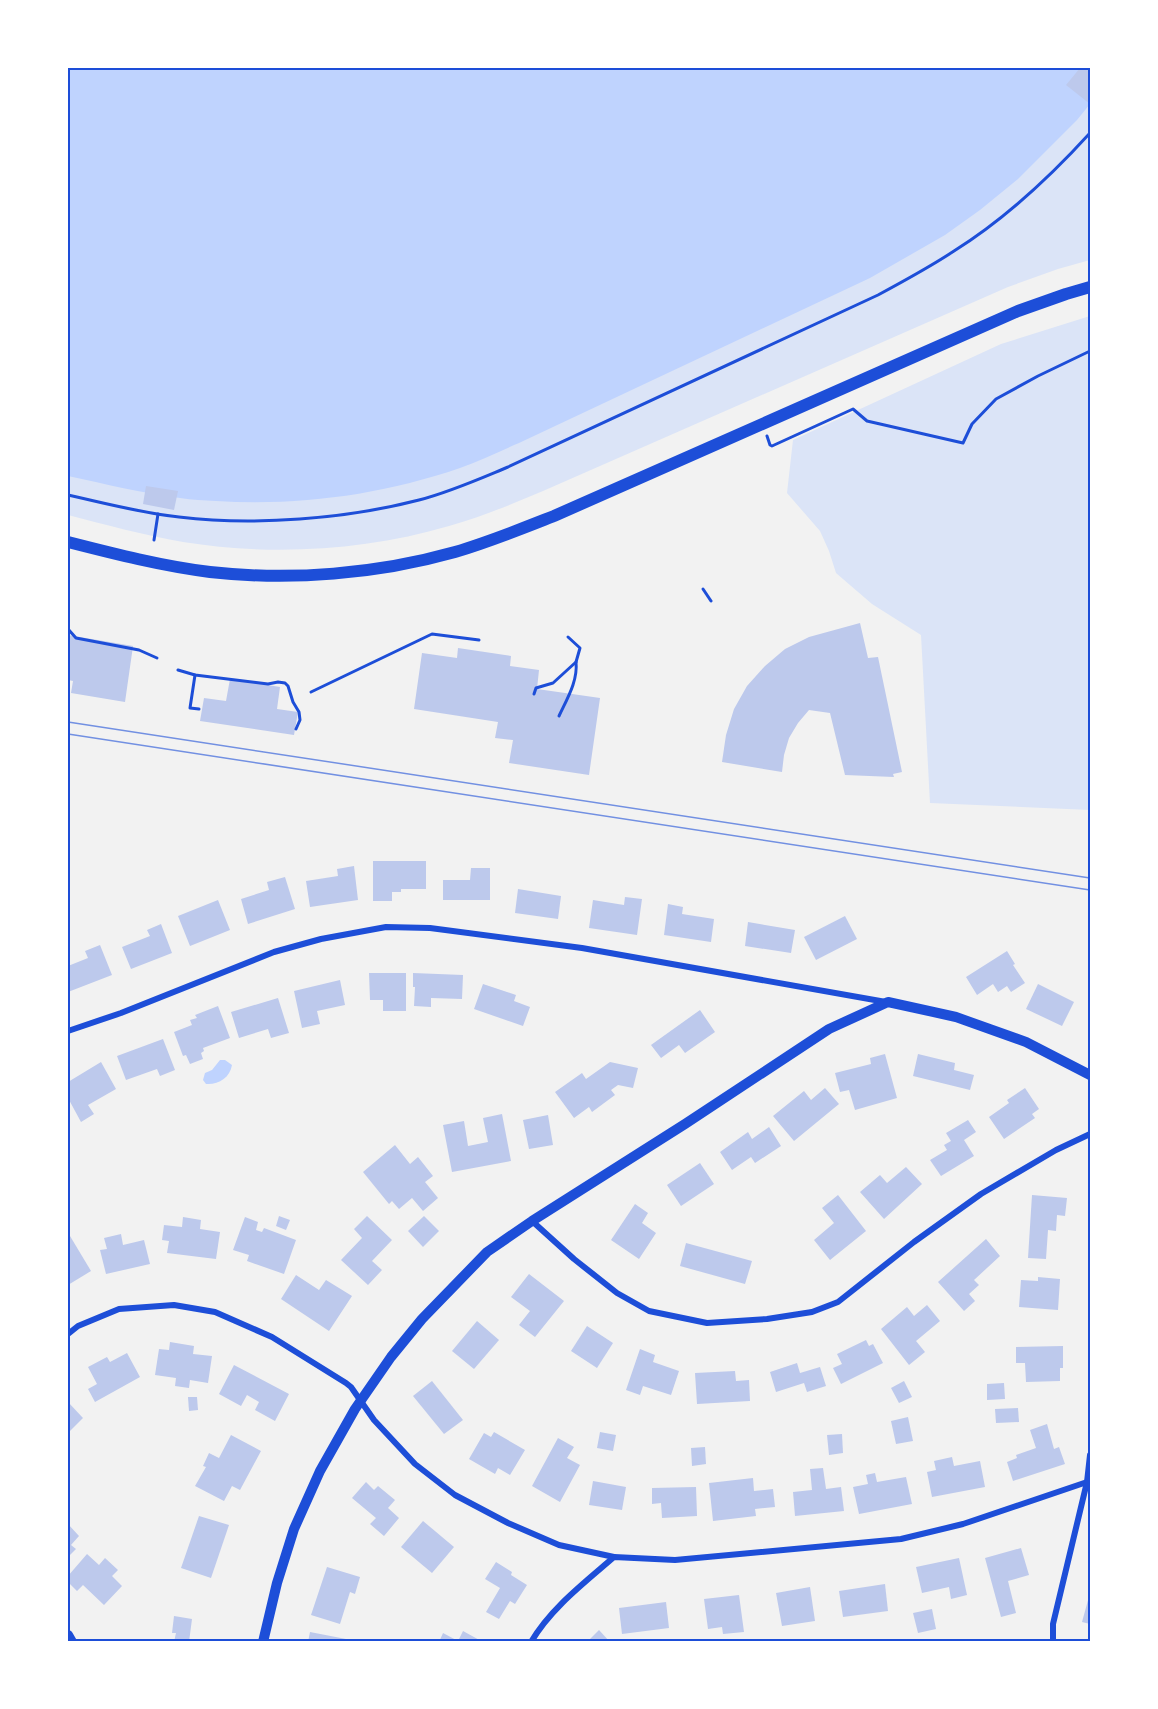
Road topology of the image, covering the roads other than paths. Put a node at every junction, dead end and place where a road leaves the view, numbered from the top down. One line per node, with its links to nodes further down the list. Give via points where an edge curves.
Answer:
1 (1090, 287): 2 (main road, via 1018,311 532,525 444,555 392,566 306,576 244,575 149,562)
2 (68, 542)
3 (888, 1002): 4 (street, via 582,948 430,928 386,927 274,952); 5 (street, via 956,1017 1026,1042); 7 (street, via 829,1029)
4 (68, 1031)
5 (1090, 1075)
6 (1090, 1134): 7 (street, via 981,1194 838,1302 801,1314 707,1323 649,1311 617,1293)
7 (532, 1221): 9 (street, via 488,1252 422,1319)
8 (68, 1334): 9 (street, via 119,1309 174,1305 215,1312 272,1337 346,1383)
9 (360, 1401): 12 (street, via 415,1464 455,1495 559,1545); 15 (street, via 324,1463 294,1529)
10 (1090, 1455): 11 (street)
11 (1089, 1482): 12 (street, via 963,1524 901,1539 675,1560); 17 (street, via 1053,1624)
12 (614, 1557): 16 (street, via 563,1602)
13 (68, 1635): 14 (street)
14 (72, 1641)
15 (263, 1641)
16 (531, 1641)
17 (1053, 1641)

